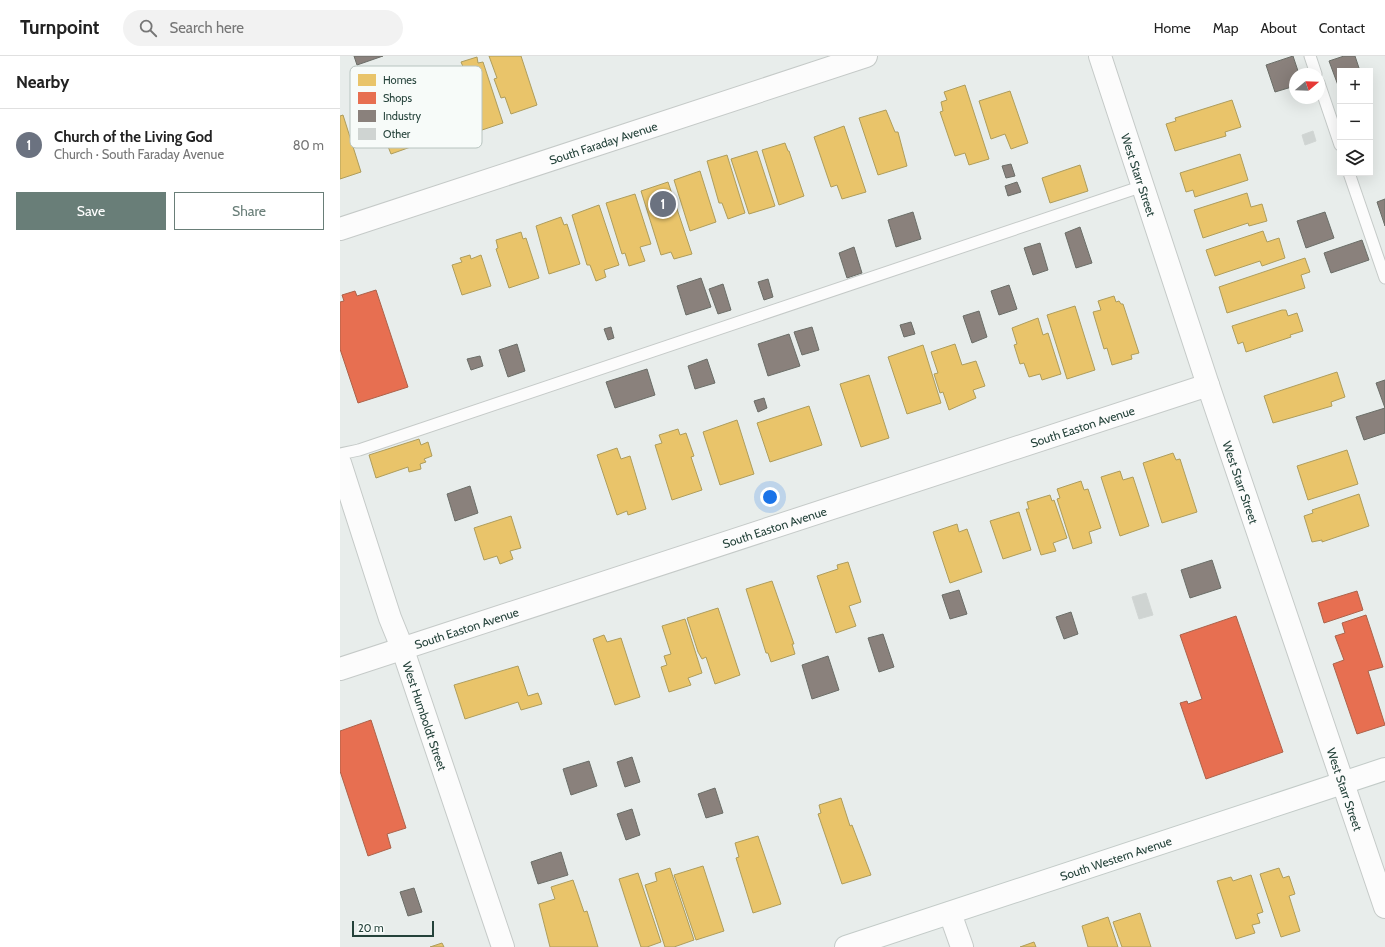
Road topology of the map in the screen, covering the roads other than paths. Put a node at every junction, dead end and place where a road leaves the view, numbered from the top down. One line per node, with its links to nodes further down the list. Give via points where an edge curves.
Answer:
1 (866, 56): 9 (street, South Faraday Avenue)
2 (1100, 56): 8 (street, West Starr Street)
3 (1310, 56): 4 (lane)
4 (1314, 68)
5 (1325, 101): 6 (lane)
6 (1338, 140)
7 (1350, 176): 10 (lane)
8 (1143, 186): 11 (street, West Starr Street); 12 (lane)
9 (340, 229)
10 (1385, 278)
11 (1208, 385): 14 (street, South Easton Avenue); 17 (street, West Starr Street)
12 (340, 454)
13 (340, 463): 14 (street, West Humboldt Street)
14 (402, 650): 15 (street, South Easton Avenue); 20 (street, West Humboldt Street)
15 (340, 669)
16 (1385, 770): 17 (street, South Western Avenue)
17 (1343, 784): 18 (street, West Starr Street); 19 (street, South Western Avenue)
18 (1385, 907)
19 (950, 913): 21 (street, South Western Avenue); 22 (street)
20 (503, 947)
21 (846, 947)
22 (962, 947)

